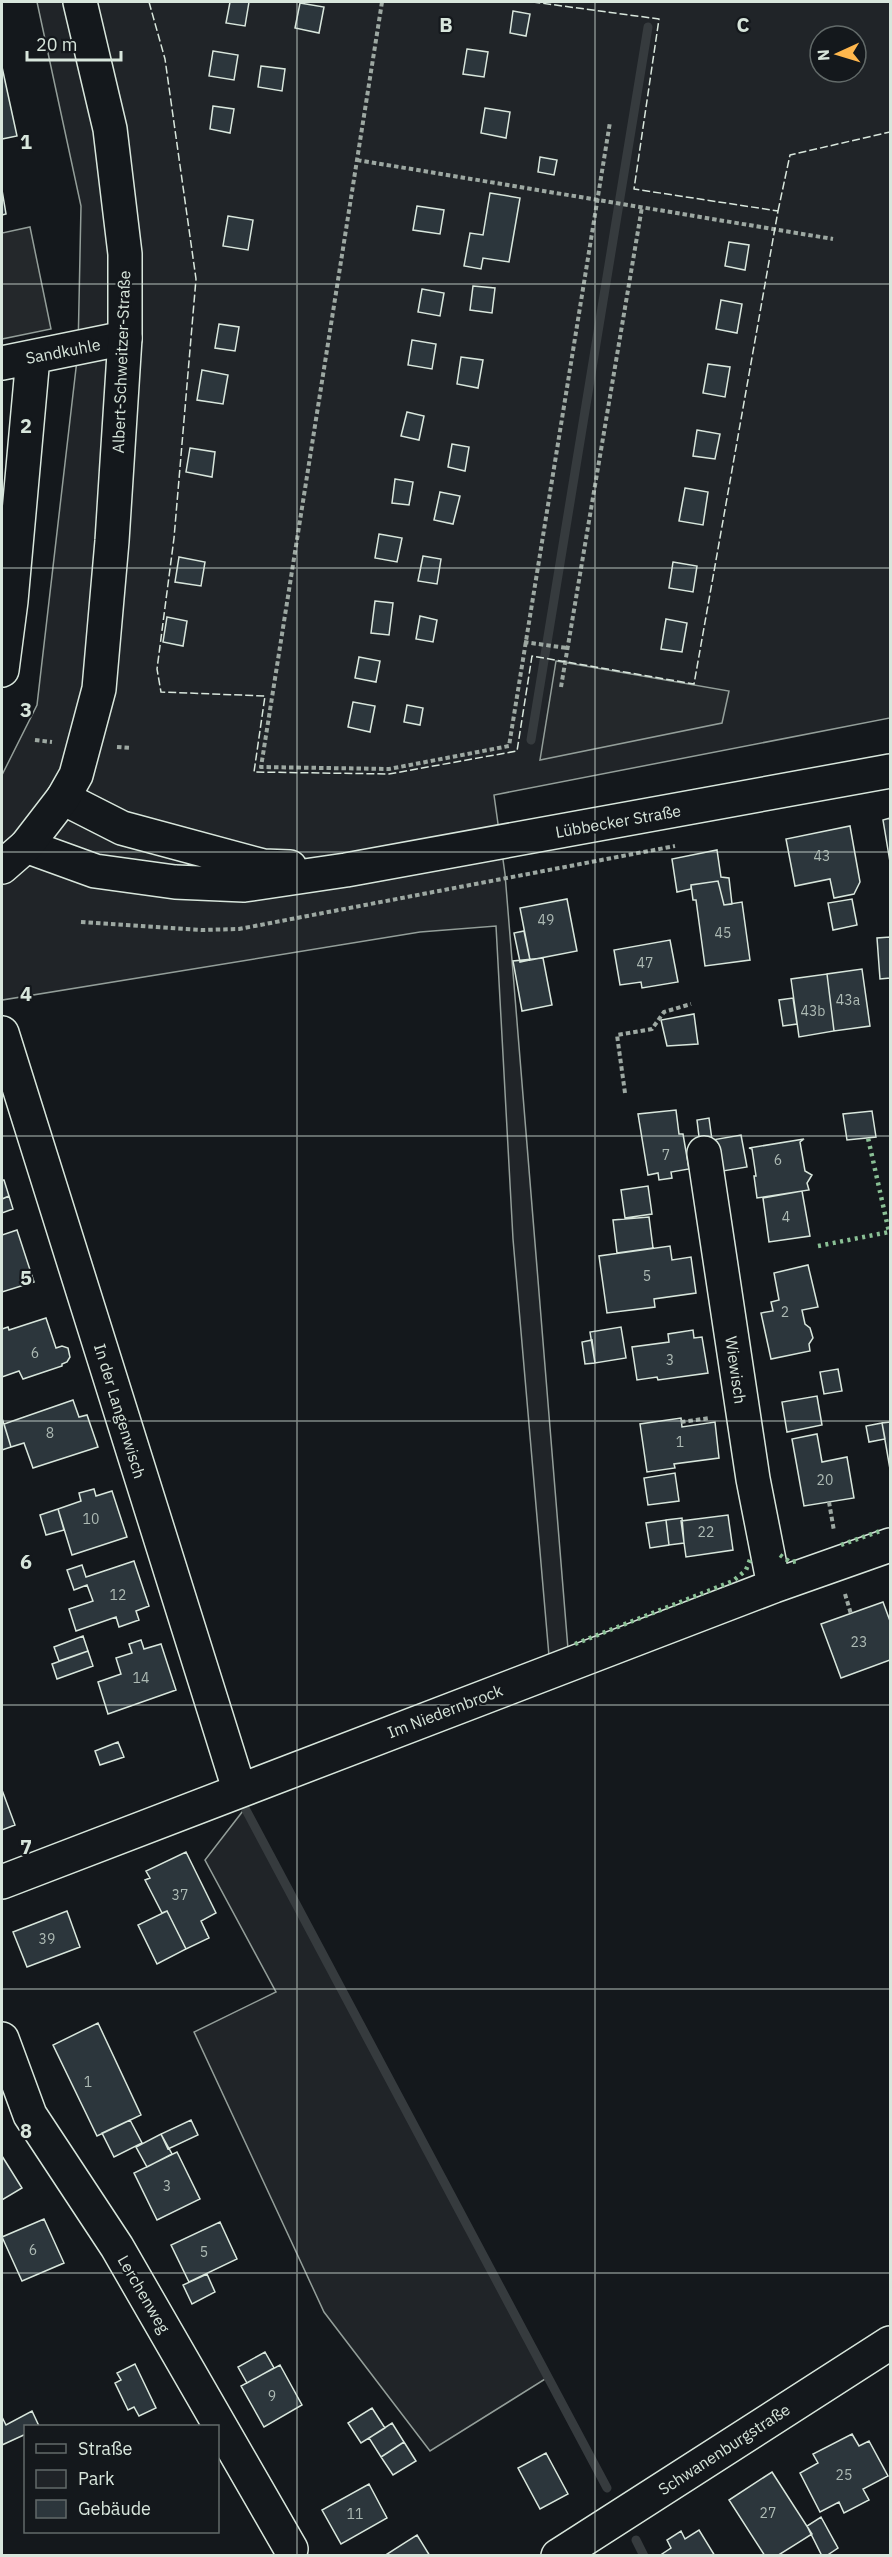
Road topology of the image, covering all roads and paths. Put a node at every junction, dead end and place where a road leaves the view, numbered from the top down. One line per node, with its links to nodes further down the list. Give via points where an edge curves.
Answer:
1 (80, 2): 8 (street, Albert-Schweitzer-Straße, via 116,164 125,254)
2 (382, 2): 4 (path)
3 (610, 122): 5 (path)
4 (357, 160): 5 (path); 10 (path, via 261,767 389,769 509,746)
5 (598, 200): 6 (path); 10 (path)
6 (642, 207): 7 (path); 11 (path)
7 (834, 239)
8 (125, 338): 9 (street, Sandkuhle); 15 (street, Albert-Schweitzer-Straße, via 99,689 76,775)
9 (17, 360): 12 (street, via 10,601)
10 (524, 642): 11 (path)
11 (567, 648): 13 (path)
12 (2, 670)
13 (561, 687)
14 (891, 771): 18 (street, Lübbecker Straße)
15 (63, 798): 16 (street); 18 (street, Lübbecker Straße, via 122,828 263,866)
16 (26, 846): 17 (street); 18 (street, Lübbecker Straße, via 95,871 175,882 244,885)
17 (2, 867)
18 (346, 870)
19 (691, 1004): 21 (path, via 664,1012 652,1029 617,1035)
20 (2, 1033): 25 (street, In der Langenwisch)
21 (625, 1093)
22 (704, 1153): 24 (street, Wiewisch, via 753,1479)
23 (891, 1545): 24 (street, Im Niedernbrock)
24 (774, 1586): 25 (street, Im Niedernbrock)
25 (239, 1789): 26 (street, Im Niedernbrock)
26 (2, 1882)
27 (2, 2039): 29 (street, Lerchenweg, via 30,2115 117,2247)
28 (891, 2343): 30 (street, Schwanenburgstraße)
29 (291, 2549)
30 (558, 2556)

